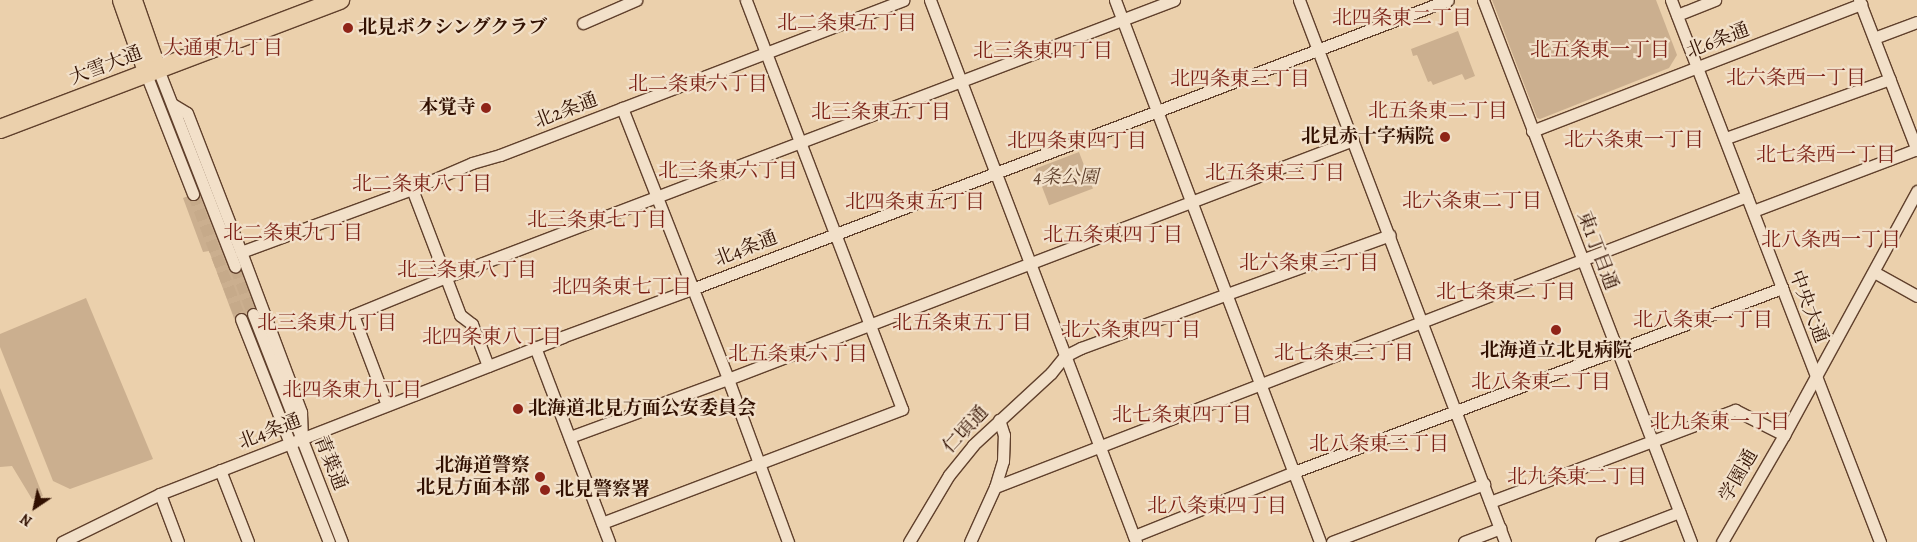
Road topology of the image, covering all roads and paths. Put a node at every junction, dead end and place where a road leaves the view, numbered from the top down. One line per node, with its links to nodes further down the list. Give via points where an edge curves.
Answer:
1 (120, 0): 24 (main road)
2 (134, 0): 24 (main road)
3 (340, 0): 24 (highway, 大雪大通)
4 (636, 0): 19 (street)
5 (746, 0): 22 (street)
6 (903, 0): 22 (street, 北2条通)
7 (930, 0): 26 (street)
8 (1115, 0): 17 (street)
9 (1174, 0): 17 (street)
10 (1299, 0): 21 (street)
11 (1448, 0): 21 (street, 北4条通)
12 (1483, 0): 31 (street, 東1丁目通)
13 (1671, 0): 16 (street, 中央大通)
14 (1715, 0): 16 (street)
15 (1860, 2): 20 (street); 23 (street, 北6条通)
16 (1677, 15): 23 (street, 中央大通)
17 (1122, 20): 26 (street); 29 (street)
18 (1917, 22): 20 (street)
19 (584, 23)
20 (1874, 38): 25 (street)
21 (1318, 49): 29 (street, 北4条通); 33 (street)
22 (766, 52): 28 (street, 北2条通); 34 (street)
23 (1698, 66): 31 (street, 北6条通); 32 (street, 中央大通)
24 (152, 71): 27 (street); 30 (highway, 大雪大通); 39 (street)
25 (1890, 79): 32 (street); 35 (street)
26 (961, 82): 34 (street); 36 (street)
27 (172, 104): 46 (street, via 187,113); 49 (street)
28 (622, 108): 37 (street, 北2条通); 41 (street)
29 (1156, 111): 36 (street, 北4条通); 42 (street)
30 (0, 129)
31 (1532, 131): 47 (street, 東1丁目通)
32 (1726, 138): 40 (street, 中央大通)
33 (1353, 140): 42 (street); 45 (street)
34 (800, 142): 41 (street); 44 (street)
35 (1917, 149): 43 (street)
36 (996, 172): 44 (street, 北4条通); 48 (street)
37 (412, 188): 46 (street, 北2条通); 51 (street)
38 (1917, 192): 50 (street, 学園通)
39 (193, 194)
40 (1748, 196): 43 (street, 中央大通); 47 (street)
41 (658, 197): 51 (street); 53 (street)
42 (1192, 201): 48 (street); 54 (street)
43 (1753, 211): 52 (street, 中央大通)
44 (834, 234): 53 (street, 北4条通); 59 (street)
45 (1390, 235): 54 (street); 58 (street)
46 (241, 252): 72 (street, via 301,412)
47 (1582, 260): 58 (street); 61 (street, 東1丁目通)
48 (1030, 264): 59 (street); 62 (street)
49 (235, 267)
50 (1874, 272): 55 (street); 64 (street, 学園通)
51 (446, 277): 63 (street, via 460,315 472,324); 67 (street, via 353,315)
52 (1782, 288): 61 (street); 64 (street, 中央大通)
53 (692, 289): 60 (street, 北4条通); 65 (street)
54 (1227, 294): 62 (street); 66 (street)
55 (1917, 296)
56 (253, 314): 72 (street, 青葉通)
57 (241, 318): 73 (street, 青葉通)
58 (1422, 322): 66 (street); 68 (street)
59 (870, 325): 65 (street); 76 (street, via 902,409)
60 (535, 347): 63 (street, 北4条通); 71 (street)
61 (1616, 351): 68 (street); 74 (street, 東1丁目通)
62 (1065, 356): 69 (street, 仁頃通, via 1051,373); 75 (street)
63 (488, 366): 67 (street, 北4条通)
64 (1816, 376): 70 (street, 学園通); 103 (street, 中央大通)
65 (728, 379): 71 (street); 76 (street)
66 (1261, 383): 75 (street); 78 (street)
67 (387, 405): 72 (street, 北4条通)
68 (1456, 412): 78 (street); 79 (street)
69 (998, 420): 80 (street, via 1004,435 1003,461); 94 (street, 仁頃通, via 972,445 949,476)
70 (1784, 435): 74 (street, via 1736,410); 102 (street, 学園通)
71 (570, 437): 84 (street)
72 (302, 439): 73 (street, 北4条通); 91 (street, 青葉通)
73 (290, 443): 77 (street, 北4条通); 90 (street, 青葉通)
74 (1652, 443): 82 (street); 83 (street, 東1丁目通)
75 (1099, 445): 80 (street); 86 (street)
76 (759, 465): 84 (street); 93 (street)
77 (220, 470): 81 (street, 北4条通); 89 (street)
78 (1294, 472): 86 (street); 96 (street)
79 (1484, 484): 82 (street); 97 (street)
80 (995, 486): 95 (street)
81 (160, 494): 87 (street, 北4条通); 88 (street)
82 (1490, 502): 85 (street)
83 (1679, 512): 100 (street); 101 (street, 東1丁目通)
84 (602, 523): 92 (street)
85 (1500, 528): 98 (street); 99 (street)
86 (1135, 539)
87 (62, 542)
88 (178, 542)
89 (248, 542)
90 (329, 542)
91 (342, 542)
92 (610, 542)
93 (788, 542)
94 (909, 542)
95 (970, 542)
96 (1320, 542)
97 (1332, 542)
98 (1464, 542)
99 (1505, 542)
100 (1601, 542)
101 (1691, 542)
102 (1722, 542)
103 (1880, 542)

